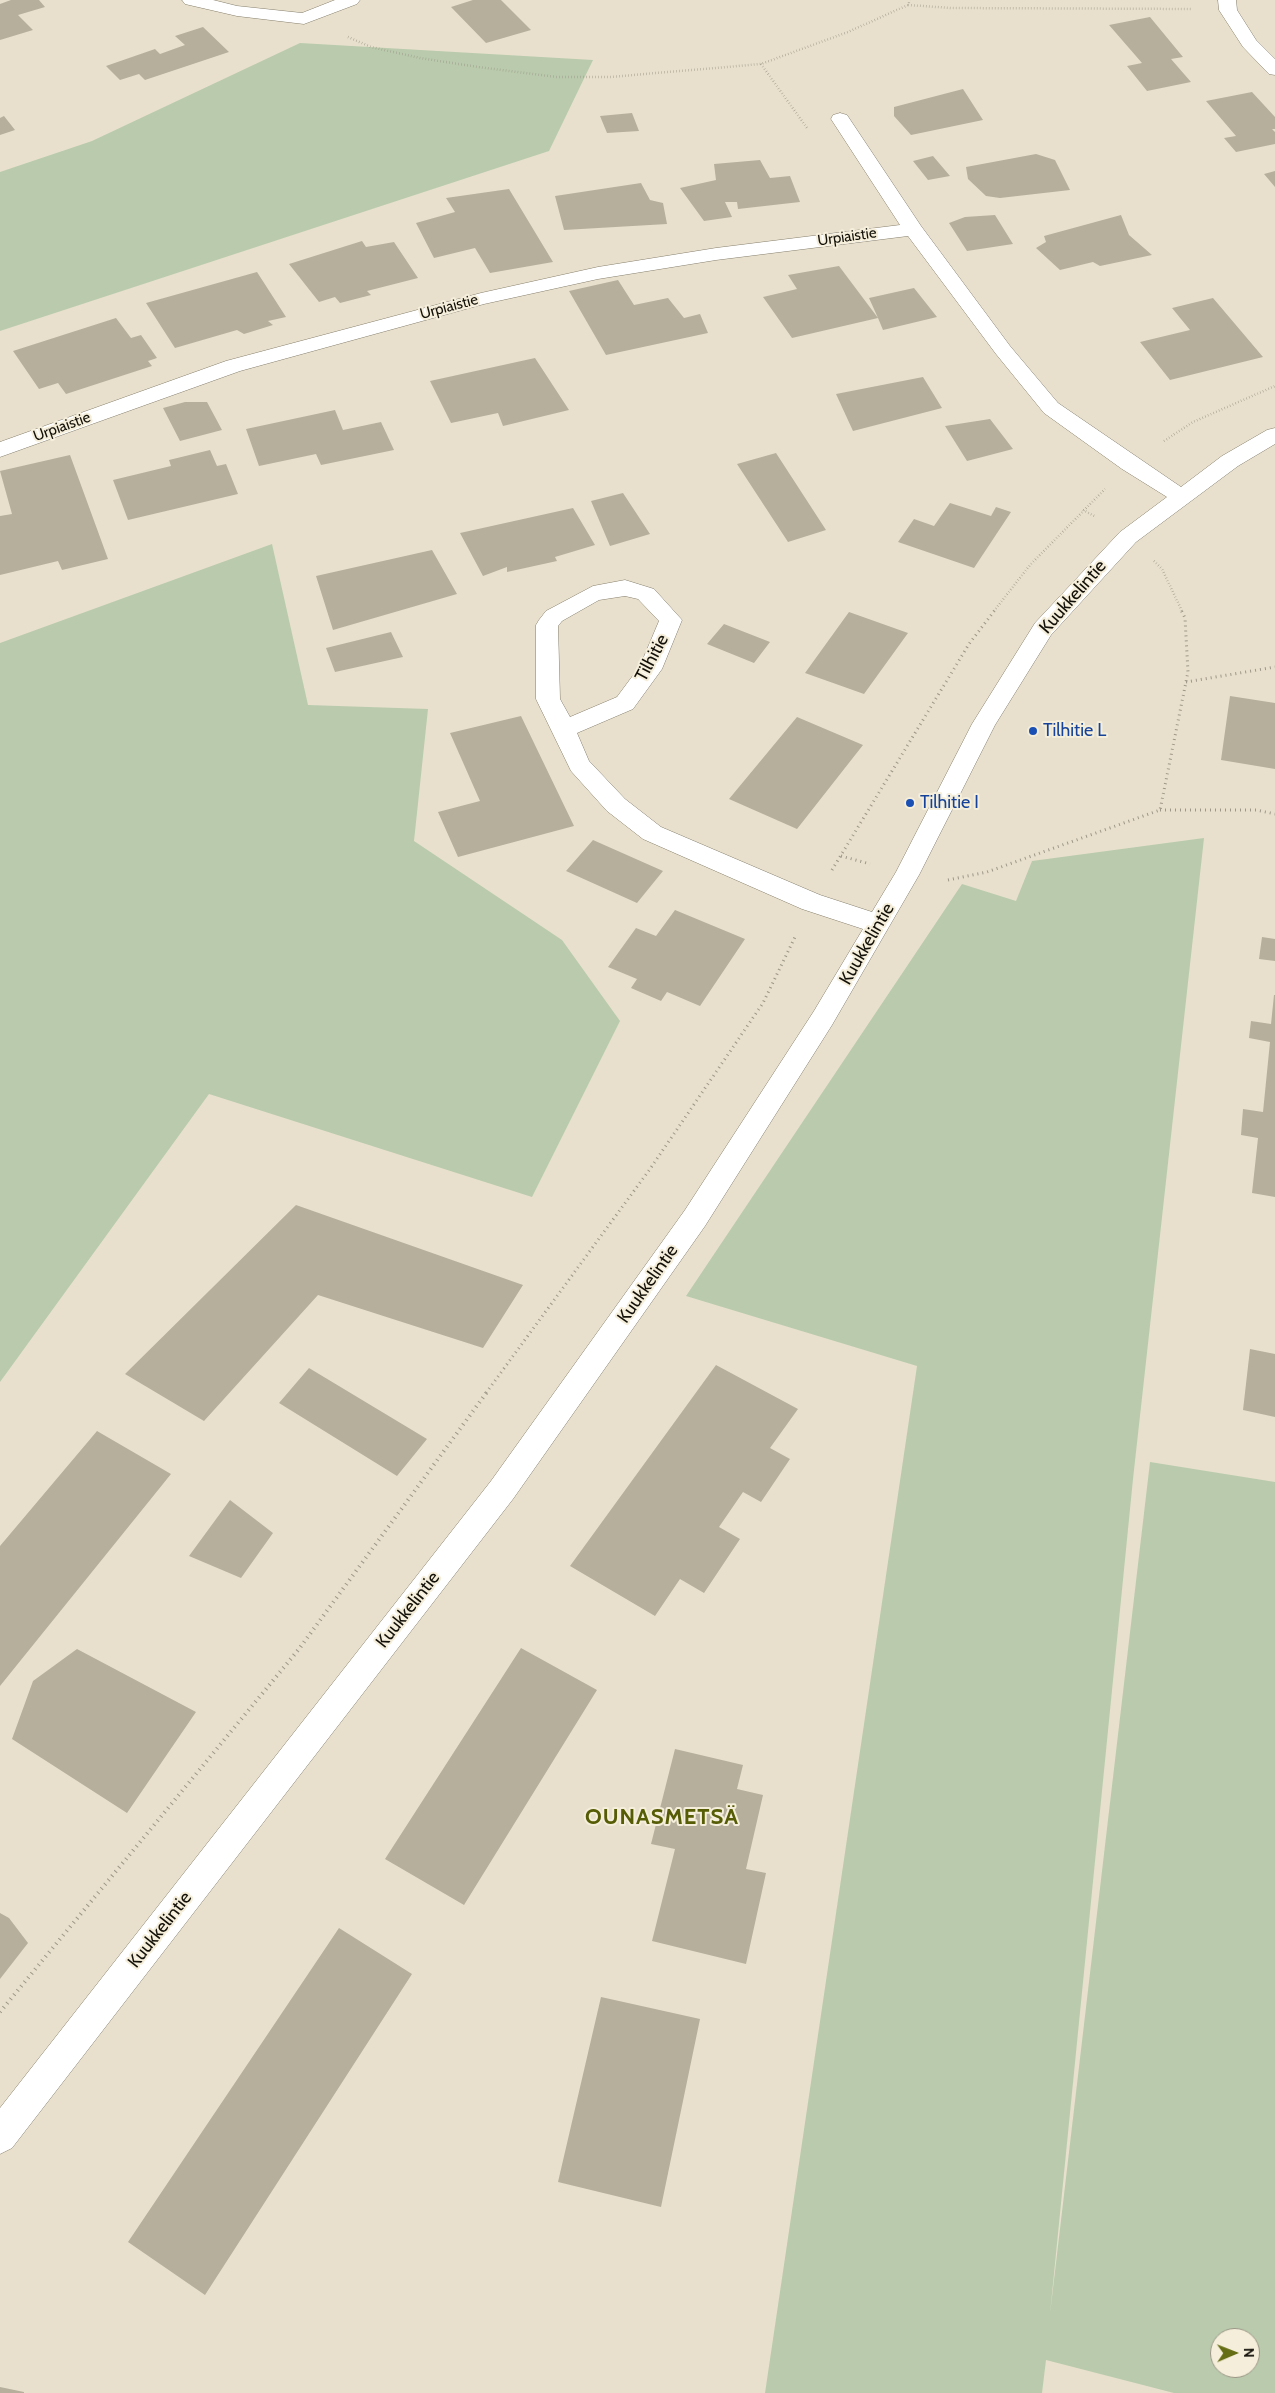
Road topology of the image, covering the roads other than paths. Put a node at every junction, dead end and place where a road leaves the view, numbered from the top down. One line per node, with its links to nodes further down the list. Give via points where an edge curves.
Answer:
1 (191, 0): 2 (street, via 237,11 304,19)
2 (351, 0)
3 (1228, 5): 4 (street, via 1249,43)
4 (1275, 70)
5 (840, 119): 6 (street)
6 (913, 229): 8 (street, Urpiaistie, via 598,273 481,299 233,366); 9 (street, via 1003,350 1051,408)
7 (1275, 435): 9 (street, Kuukkelintie, via 1230,461)
8 (0, 450)
9 (1182, 497): 11 (street, Kuukkelintie, via 1128,536 1043,629 984,724 907,876)
10 (564, 729): 10 (street, Tilhitie, via 625,703 650,669 671,620 646,594 625,588 593,594 554,616 547,625 548,699); 11 (street, Tilhitie, via 579,765 616,805 652,833 812,902)
11 (878, 924): 12 (street, Kuukkelintie, via 823,1018 695,1218 507,1482)
12 (0, 2136)

